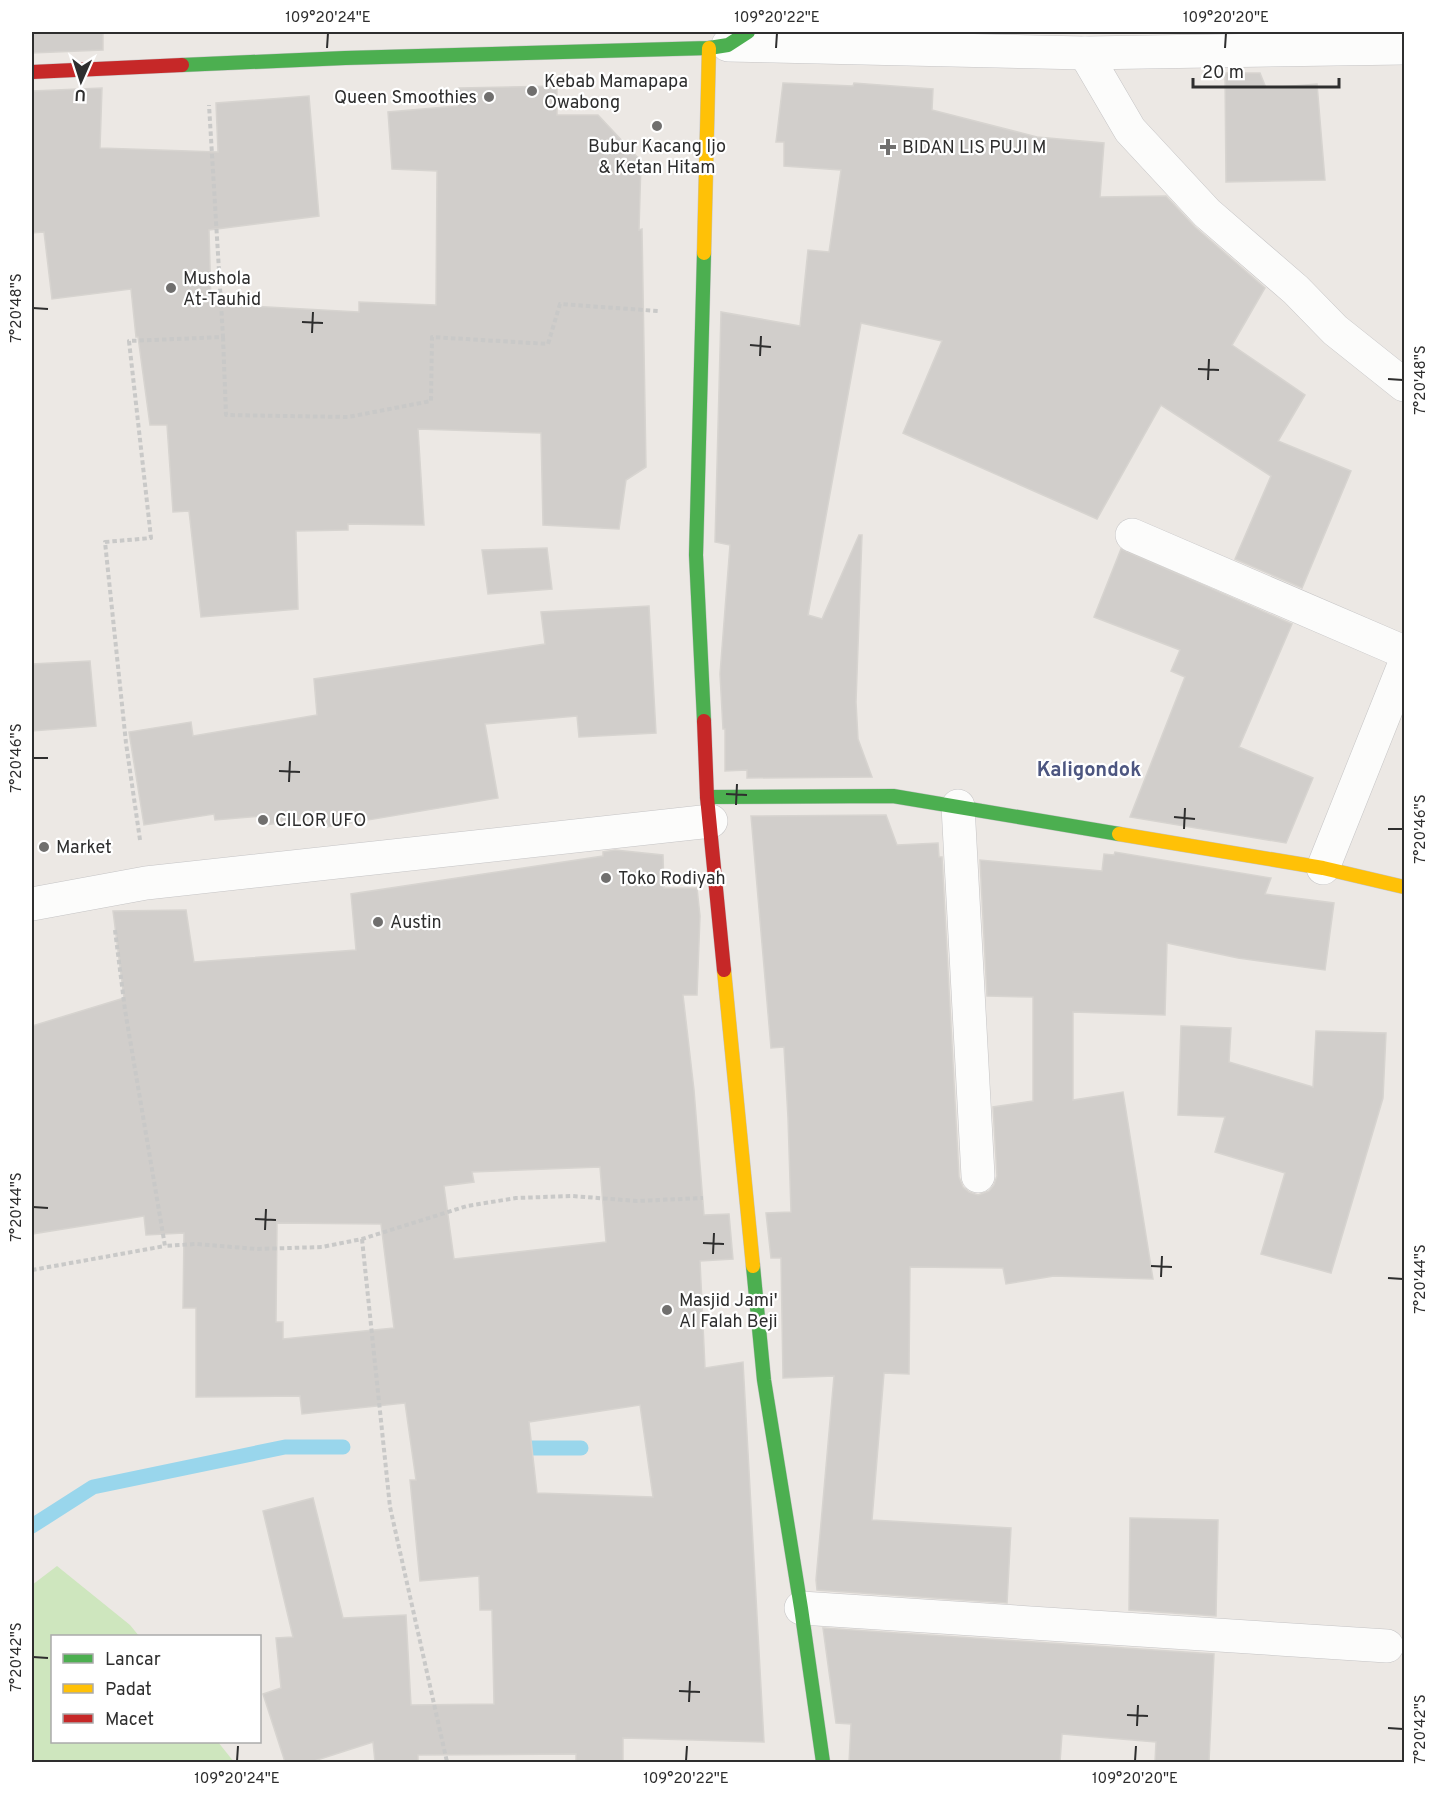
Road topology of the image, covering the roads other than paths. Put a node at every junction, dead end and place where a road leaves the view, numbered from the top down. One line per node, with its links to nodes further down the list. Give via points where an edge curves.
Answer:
1 (728, 42): 3 (street); 4 (street); 10 (street, via 696,555)
2 (1404, 48): 3 (street)
3 (1085, 53): 5 (street, via 1130,130 1207,213 1296,290 1335,330)
4 (32, 72)
5 (1404, 385)
6 (1132, 535): 7 (street)
7 (1404, 652)
8 (1404, 665): 11 (street)
9 (958, 806): 10 (street, via 893,796); 11 (street); 14 (street)
10 (709, 809): 13 (street, via 146,883); 15 (street, via 764,1380)
11 (1323, 868): 12 (street)
12 (1404, 887)
13 (32, 904)
14 (978, 1176)
15 (801, 1608): 16 (street); 17 (street)
16 (1387, 1646)
17 (823, 1762)

